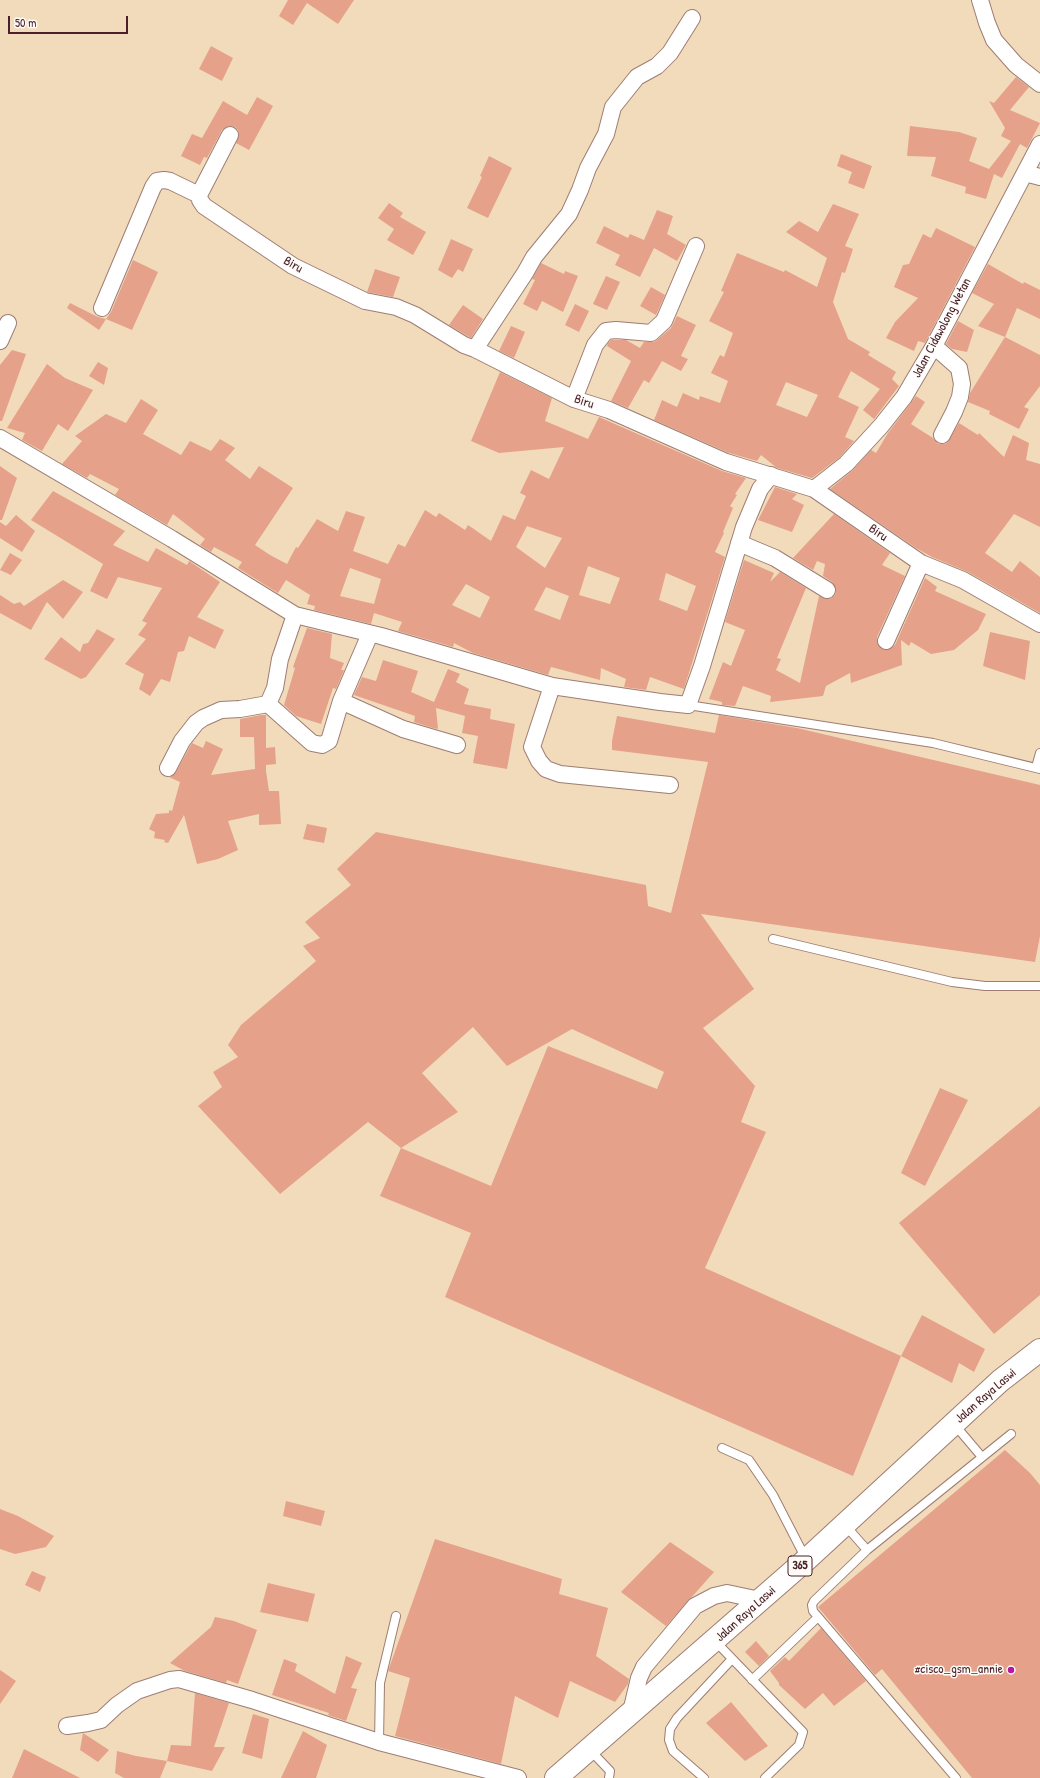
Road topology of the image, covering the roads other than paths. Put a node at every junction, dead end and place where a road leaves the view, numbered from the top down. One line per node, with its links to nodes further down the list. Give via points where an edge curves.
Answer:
1 (980, 0): 3 (street, via 994,40 1016,65)
2 (692, 18): 13 (street, via 670,53 657,66 638,77 612,107 606,134 588,168 569,214 534,257)
3 (1040, 84)
4 (230, 135): 7 (street)
5 (1040, 144): 6 (street, Jalan Cidawolong Wetan)
6 (1032, 175): 12 (street, Jalan Cidawolong Wetan)
7 (199, 194): 9 (street, via 170,181 157,181); 13 (street, Biru, via 204,206 293,266 365,301 396,307 415,315 464,345)
8 (696, 246): 14 (street, via 664,321 651,333 616,330 606,332 595,345)
9 (102, 308)
10 (8, 323): 11 (street)
11 (0, 341)
12 (934, 346): 15 (street, via 959,368 962,384 960,397); 18 (street, Jalan Cidawolong Wetan, via 904,397 881,426 846,464)
13 (475, 348): 14 (street, Biru)
14 (574, 399): 17 (street, Biru, via 609,410 726,462)
15 (942, 435)
16 (0, 438): 22 (street, via 160,532)
17 (771, 475): 18 (street, Biru); 19 (street, via 760,489)
18 (814, 489): 20 (street, Biru)
19 (739, 543): 21 (street, via 775,558); 29 (street)
20 (921, 563): 23 (street, Biru, via 963,580); 25 (street)
21 (827, 590)
22 (295, 616): 24 (street); 28 (street)
23 (1040, 624)
24 (370, 634): 26 (street); 27 (street)
25 (886, 641)
26 (552, 686): 29 (street); 34 (street, via 532,747 546,768 560,774)
27 (341, 701): 28 (street, via 332,735 329,741 322,745 312,743); 30 (street, via 403,729)
28 (268, 704): 32 (street, via 221,710 203,718 182,741)
29 (688, 705): 33 (lane, via 933,743)
30 (457, 745)
31 (1040, 753): 33 (lane)
32 (168, 768)
33 (1038, 768)
34 (670, 785)
35 (773, 939): 36 (lane, via 952,982 985,986)
36 (1040, 985)
37 (1040, 1350): 38 (main road, Jalan Raya Laswi / 365, via 1000,1381)
38 (954, 1424): 41 (lane); 42 (main road, Jalan Raya Laswi / 365)
39 (1011, 1434): 41 (lane)
40 (722, 1448): 44 (lane, via 749,1460 773,1495)
41 (982, 1457): 43 (lane)
42 (845, 1525): 43 (lane); 44 (main road, Jalan Raya Laswi / 365)
43 (867, 1550): 47 (lane, via 814,1601 812,1608)
44 (806, 1560): 45 (main road, Jalan Raya Laswi / 365)
45 (760, 1600): 48 (main road, Jalan Raya Laswi / 365); 51 (street, via 727,1593 714,1596 695,1606 644,1667)
46 (396, 1616): 53 (lane, via 380,1683)
47 (818, 1617): 50 (lane); 60 (lane)
48 (715, 1641): 49 (lane); 51 (main road, Jalan Raya Laswi / 365)
49 (732, 1659): 50 (lane); 58 (lane, via 677,1718 670,1729 669,1740 673,1751)
50 (752, 1680): 59 (lane, via 803,1732 799,1745)
51 (631, 1712): 54 (main road, Jalan Raya Laswi / 365)
52 (67, 1726): 53 (street, via 101,1720 137,1691 179,1679)
53 (379, 1742): 55 (street)
54 (589, 1749): 56 (main road, Jalan Raya Laswi / 365); 57 (lane, via 610,1771)
55 (518, 1778)
56 (556, 1778)
57 (609, 1778)
58 (704, 1778)
59 (765, 1778)
60 (956, 1778)

